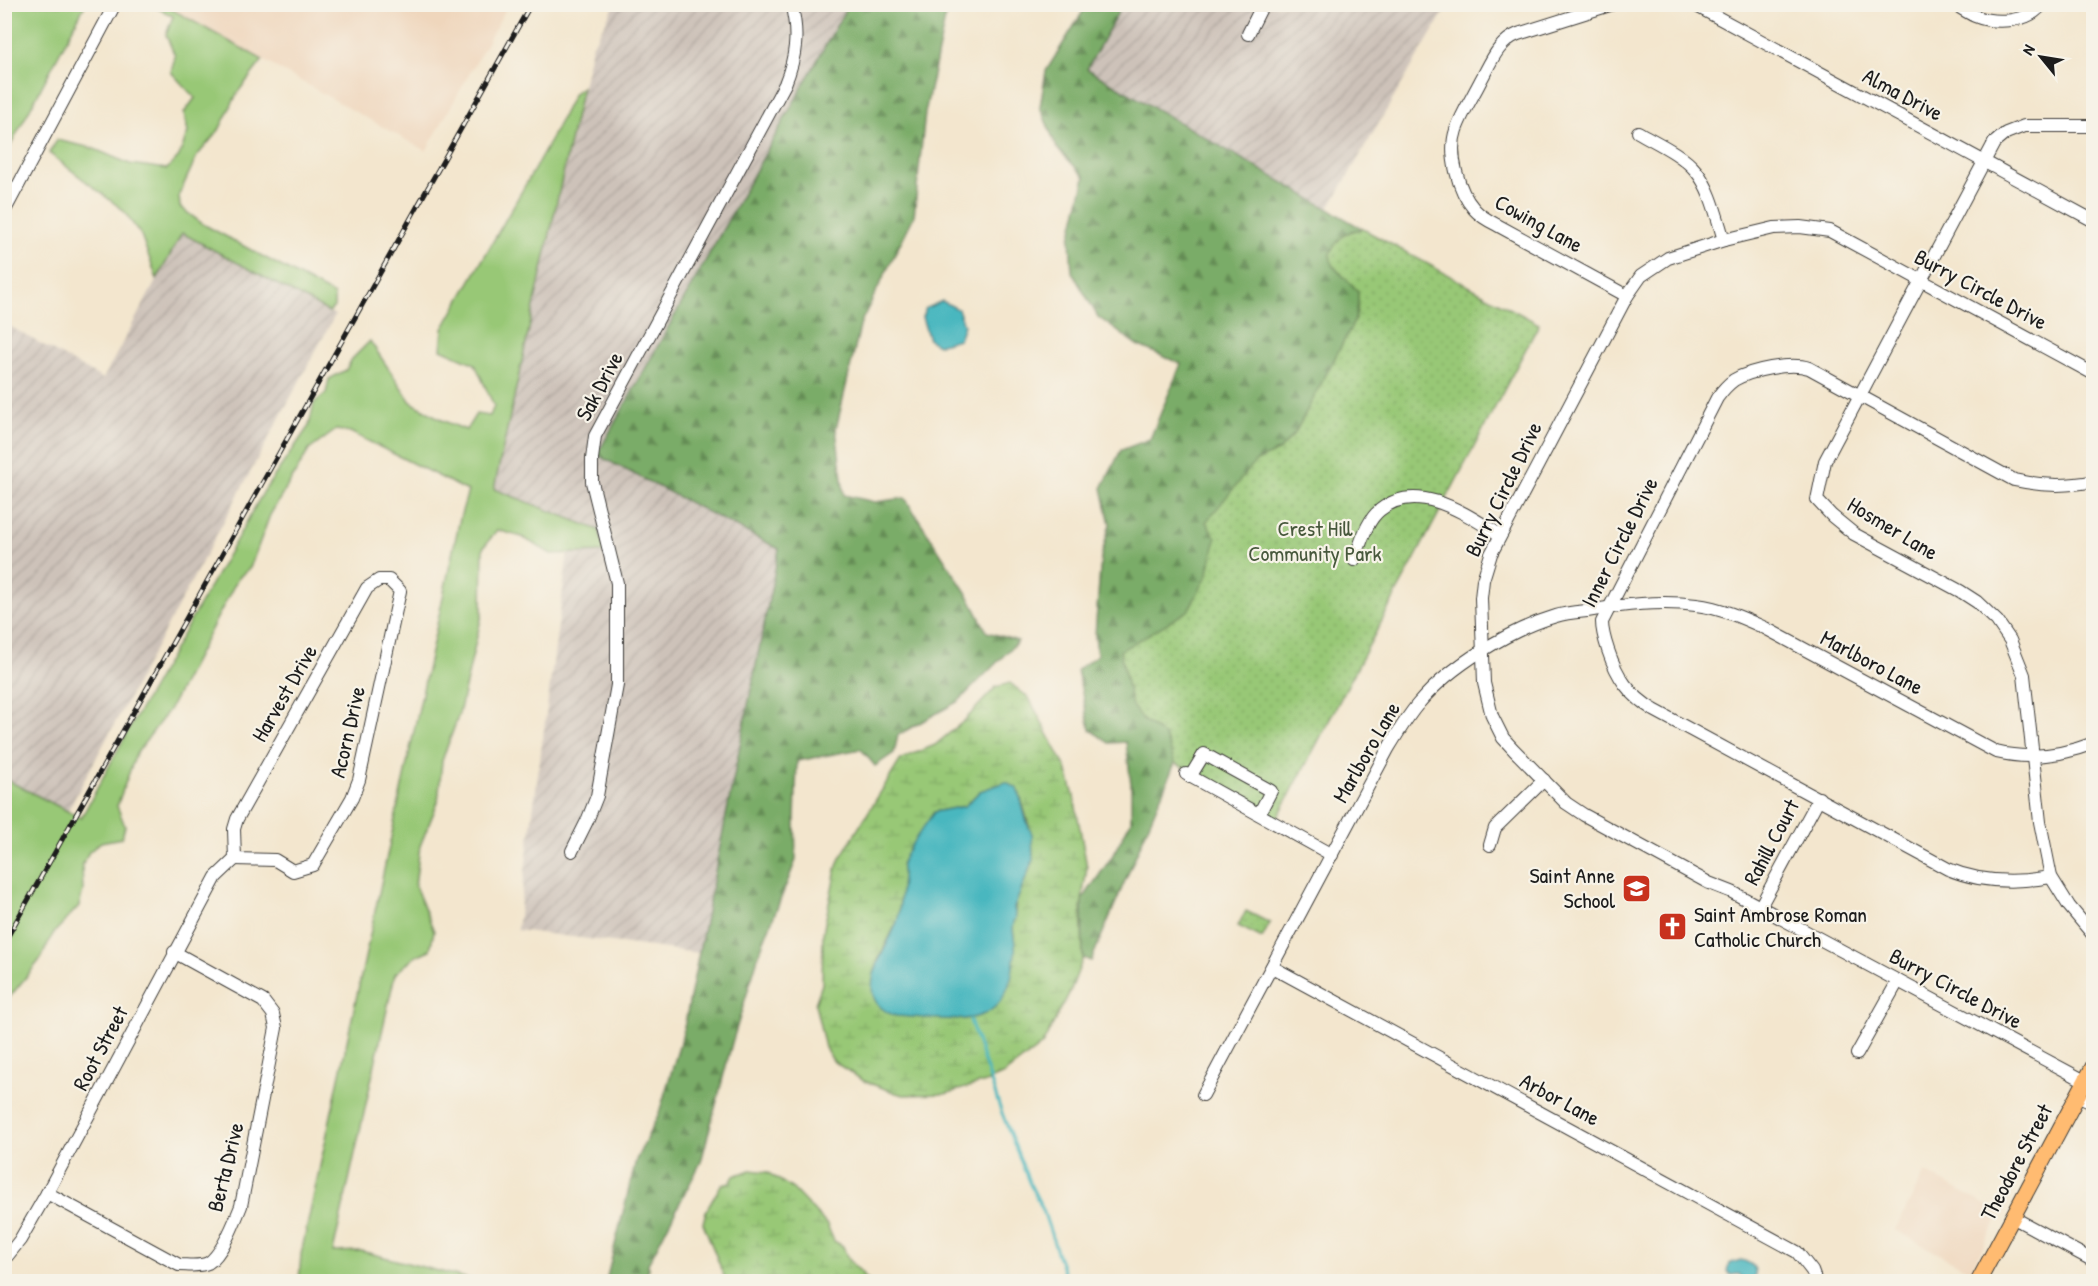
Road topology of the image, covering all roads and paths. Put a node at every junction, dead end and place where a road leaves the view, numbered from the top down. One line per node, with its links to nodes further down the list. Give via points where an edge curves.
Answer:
1 (115, 4): 12 (street)
2 (791, 4): 31 (street, Sak Drive, via 797,45 785,84 595,436 592,482 617,583 617,685 597,796)
3 (1263, 4): 8 (street)
4 (1613, 4): 16 (street, Cowing Lane, via 1505,41 1459,121 1453,144 1462,188 1478,213)
5 (1693, 4): 11 (street, Alma Drive)
6 (1954, 4): 7 (street, via 1977,17 2000,21 2021,18)
7 (2042, 4)
8 (1248, 34)
9 (2094, 126): 11 (street, Hosmer Lane, via 2024,126 1994,143)
10 (1638, 132): 14 (street, via 1698,172)
11 (1983, 162): 13 (street, Alma Drive); 15 (street, Hosmer Lane)
12 (4, 212)
13 (2094, 221)
14 (1724, 240): 15 (street, Burry Circle Drive, via 1773,228 1830,231); 16 (street, Burry Circle Drive, via 1662,262 1641,276)
15 (1919, 281): 17 (street, Burry Circle Drive); 18 (street, Hosmer Lane)
16 (1627, 296): 20 (street, Burry Circle Drive)
17 (2094, 374)
18 (1859, 393): 19 (street, Inner Circle Drive, via 2014,480 2040,486); 23 (street, Inner Circle Drive, via 1809,368 1794,365 1749,375 1728,385 1712,406); 26 (street, Hosmer Lane, via 1825,461 1817,500 1854,534 1960,591 1997,621 2016,652 2024,675)
19 (2094, 482)
20 (1500, 535): 21 (street, via 1445,504 1401,499 1380,510); 24 (street, Burry Circle Drive, via 1488,561 1482,588)
21 (1354, 560)
22 (400, 591): 33 (street, Harvest Drive, via 389,580 379,580 368,588 237,819); 33 (street, Acorn Drive, via 359,780 313,865 293,871 275,860)
23 (1607, 608): 24 (street, Marlboro Lane, via 1557,615); 26 (street, Marlboro Lane, via 1680,603 1728,612 1765,628 1996,753); 28 (street, Inner Circle Drive, via 1602,626 1612,663 1622,683 1638,700)
24 (1482, 651): 27 (street, Burry Circle Drive, via 1487,701 1496,726); 32 (street, Marlboro Lane, via 1419,703 1388,749)
25 (2094, 743): 26 (street, Marlboro Lane)
26 (2035, 756): 34 (street, Hosmer Lane, via 2043,842)
27 (1544, 780): 30 (street, via 1495,828); 35 (street, Burry Circle Drive, via 1584,815)
28 (1819, 798): 34 (street, Inner Circle Drive, via 1955,872 1992,880); 35 (street, Rahill Court)
29 (1258, 814): 29 (street, via 1188,775 1204,754 1271,791); 32 (street)
30 (1490, 845)
31 (572, 851)
32 (1332, 855): 38 (street, Marlboro Lane)
33 (235, 859): 37 (street, Root Street, via 216,877)
34 (2051, 877): 36 (street, Hosmer Lane)
35 (1760, 907): 39 (street, Burry Circle Drive)
36 (2094, 936)
37 (174, 952): 46 (street, Root Street); 46 (street, Berta Drive, via 264,1001 275,1021 241,1206 234,1224 208,1263 179,1265)
38 (1272, 967): 43 (street, Marlboro Lane); 50 (street, Arbor Lane, via 1788,1246 1806,1263)
39 (1898, 981): 40 (street); 42 (street, Burry Circle Drive)
40 (1857, 1054)
41 (2094, 1065): 42 (main road, Theodore Street)
42 (2085, 1081): 44 (main road, Theodore Street)
43 (1203, 1095)
44 (2077, 1096): 45 (street); 47 (main road, Theodore Street)
45 (2094, 1104)
46 (47, 1193): 48 (street, Root Street)
47 (2012, 1217): 49 (street); 51 (main road, Theodore Street)
48 (4, 1260)
49 (2094, 1261)
50 (1816, 1281)
51 (1978, 1281)

